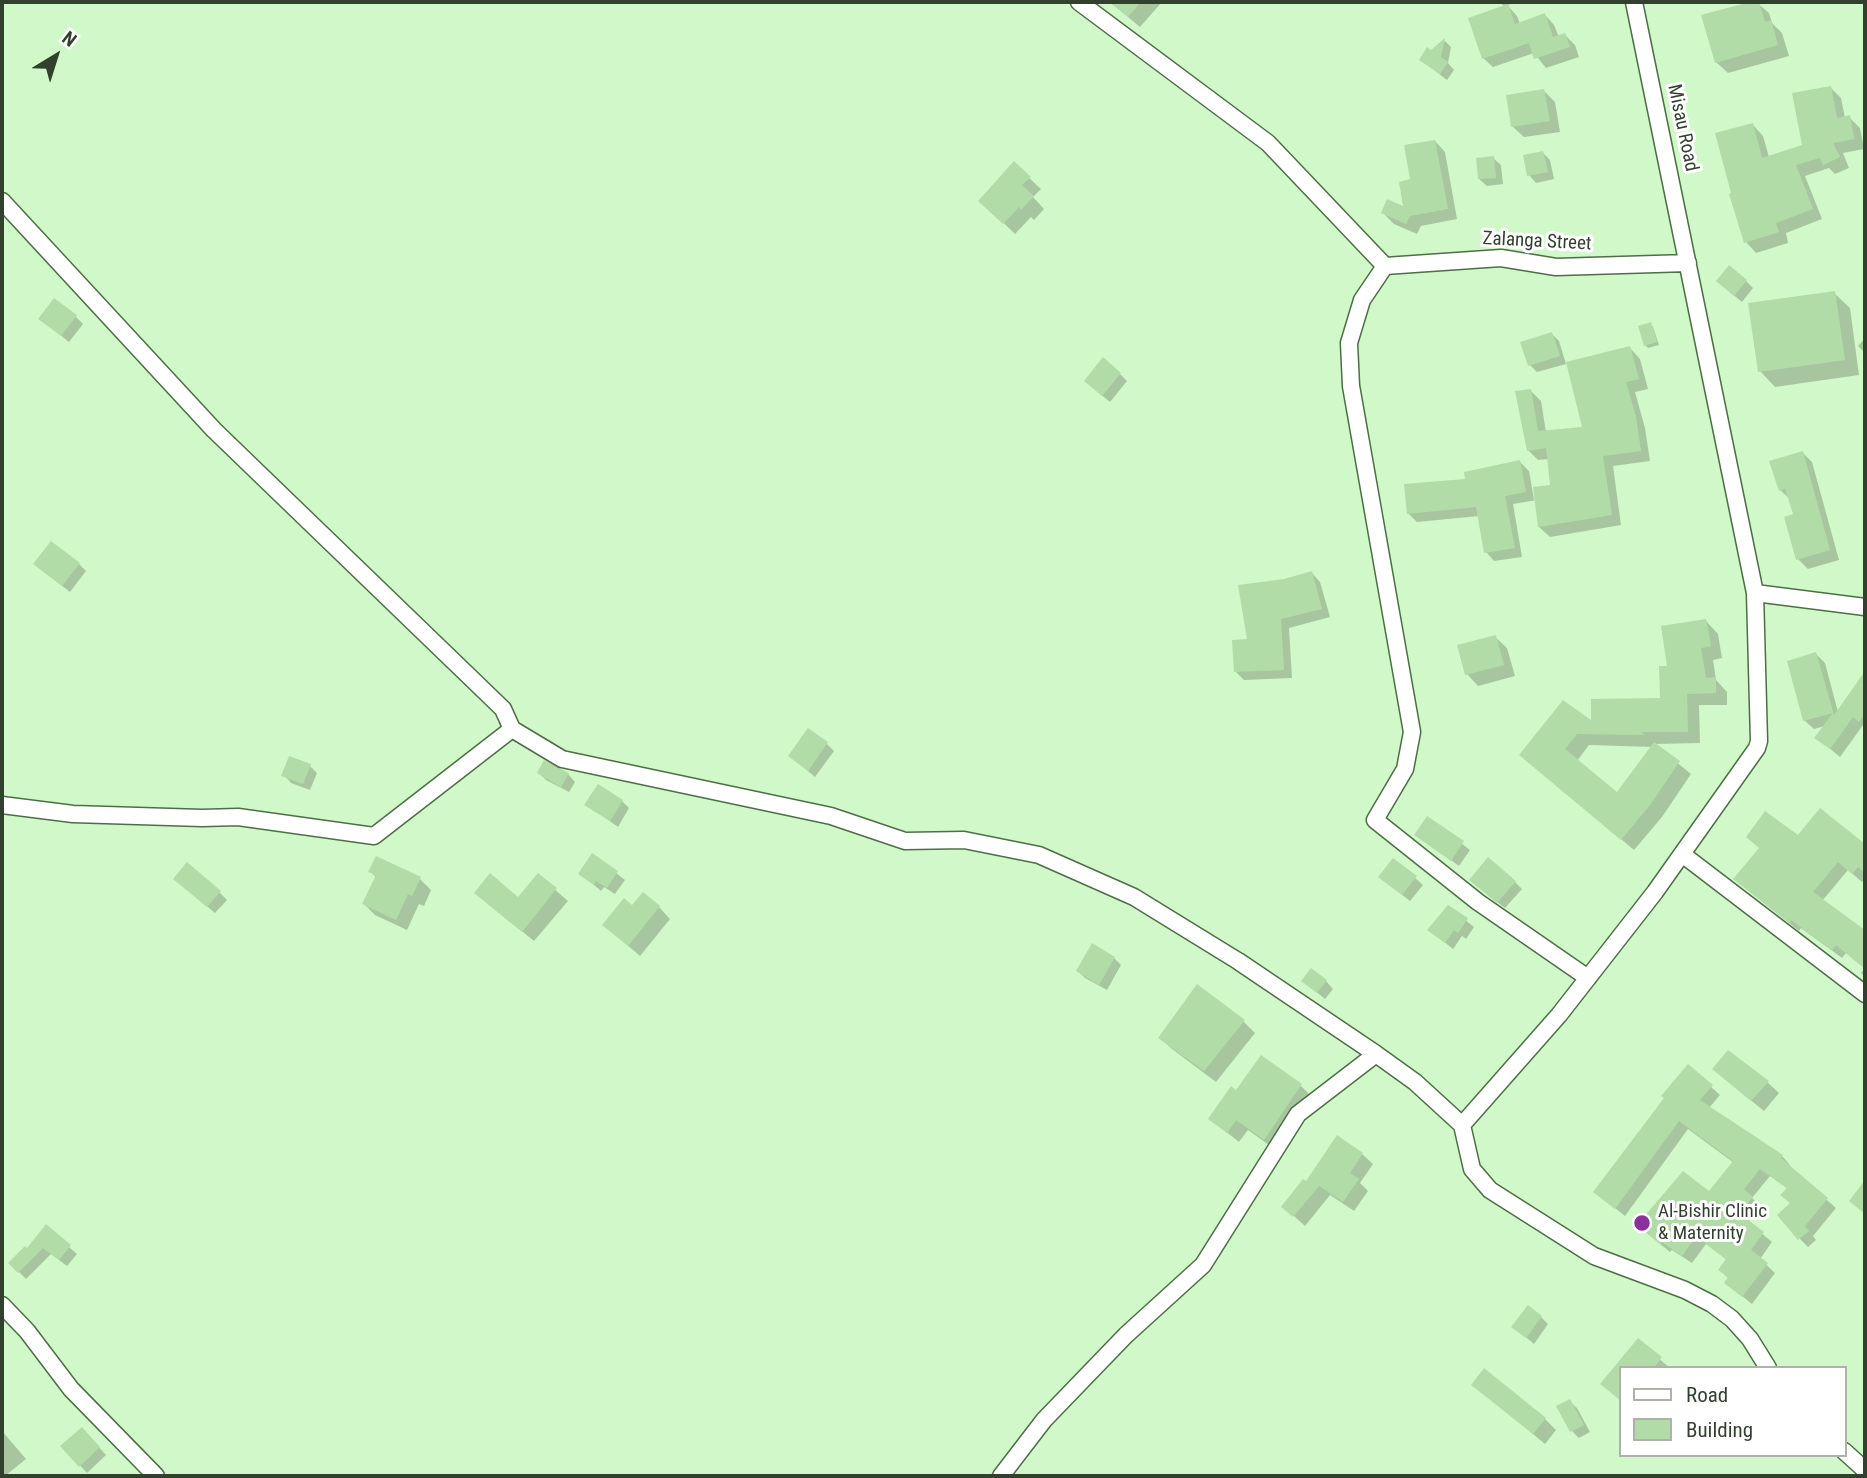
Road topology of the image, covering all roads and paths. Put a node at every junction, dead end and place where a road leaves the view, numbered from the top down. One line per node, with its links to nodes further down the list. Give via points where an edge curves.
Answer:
1 (1079, 2): 5 (street, via 1268,143)
2 (1634, 2): 4 (street, Misau Road)
3 (2, 201): 8 (street, via 214,430 503,709)
4 (1688, 263): 5 (street, Zalanga Street, via 1556,267 1501,258); 6 (street, Misau Road)
5 (1385, 266): 11 (street, via 1362,300 1349,344 1351,386 1412,732 1405,769 1375,820 1478,902)
6 (1755, 593): 7 (street); 10 (street, Misau Road, via 1759,741)
7 (1865, 607)
8 (512, 729): 9 (street, via 374,836 238,817 73,814); 13 (street, via 562,759 831,816 905,841 964,840 1039,855 1134,897)
9 (2, 805)
10 (1682, 854): 11 (street, Misau Road); 12 (street)
11 (1588, 978): 14 (street, Misau Road)
12 (1865, 995)
13 (1376, 1054): 14 (street); 20 (street, via 1298,1114 1203,1265 1044,1420)
14 (1462, 1125): 16 (street, via 1472,1169 1490,1190 1594,1256 1712,1304 1750,1339)
15 (2, 1305): 19 (street, via 71,1389)
16 (1767, 1366)
17 (1846, 1453): 18 (street)
18 (1864, 1468)
19 (156, 1476)
20 (1001, 1476)

